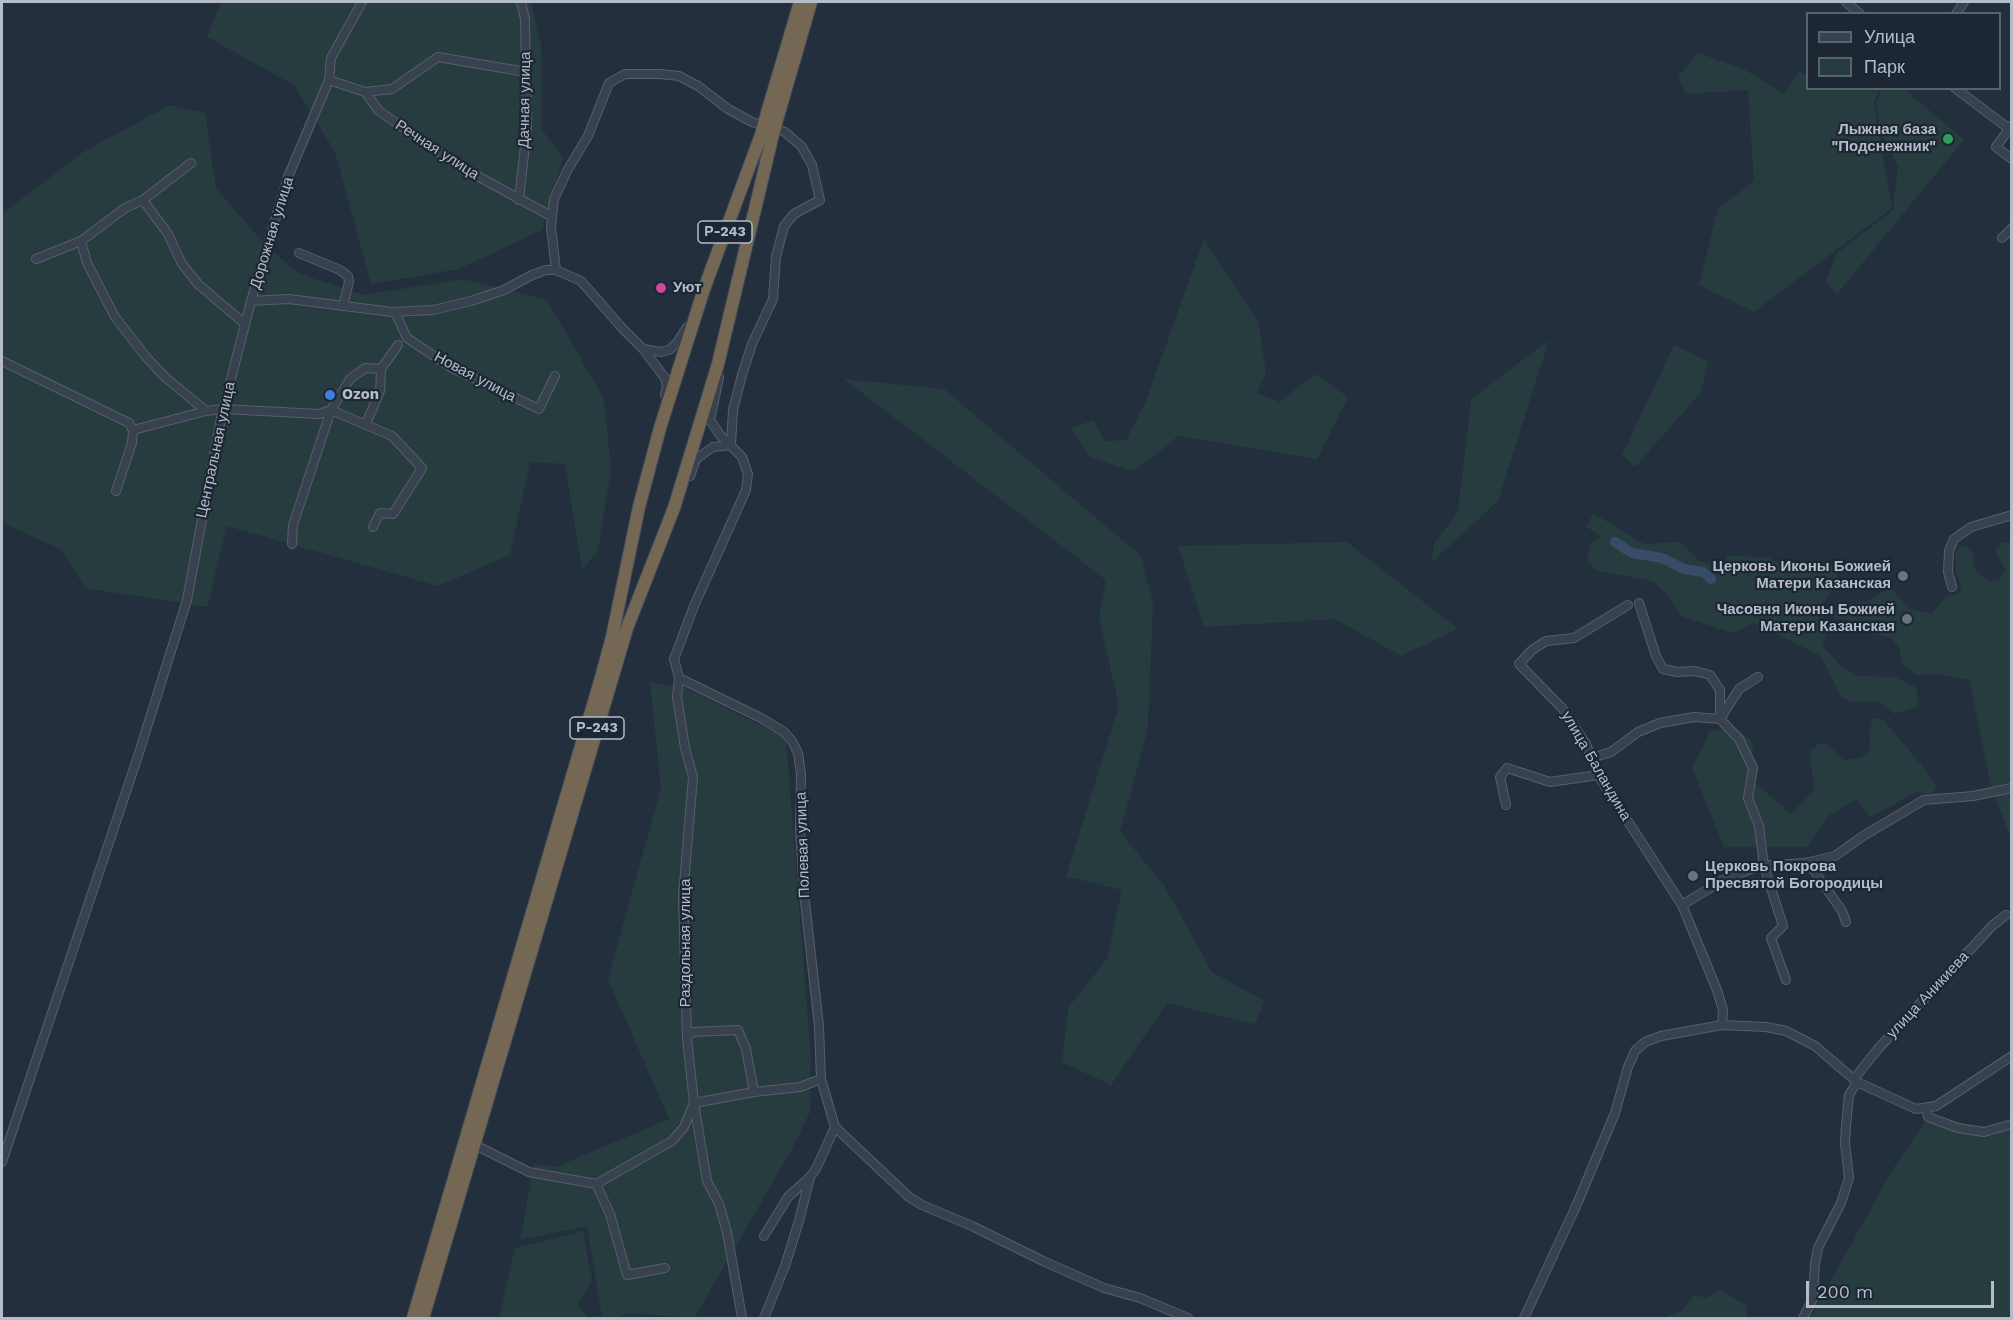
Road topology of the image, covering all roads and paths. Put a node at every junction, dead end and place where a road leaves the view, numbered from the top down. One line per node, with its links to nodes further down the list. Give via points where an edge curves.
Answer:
1 (362, 2): 8 (street, via 331,58)
2 (521, 2): 7 (street, Дачная улица)
3 (800, 2): 11 (highway, Р-243)
4 (811, 2): 11 (highway, Р-243)
5 (1846, 2): 6 (street)
6 (1858, 12)
7 (526, 72): 10 (street, via 438,57 392,89); 17 (street, Дачная улица, via 527,127)
8 (328, 80): 10 (street); 26 (street, Дорожная улица, via 288,177)
9 (1958, 90): 12 (street)
10 (365, 92): 17 (street, Речная улица, via 379,111 459,166)
11 (772, 114): 13 (highway, Р-243, bridge)
12 (2011, 129): 14 (street, via 1995,147)
13 (766, 136): 25 (highway, Р-243); 33 (highway, Р-243)
14 (2012, 159)
15 (191, 163): 16 (street)
16 (143, 200): 21 (street, via 125,208); 29 (street, via 199,285)
17 (519, 200): 18 (street, Речная улица)
18 (551, 216): 24 (street); 42 (street, via 560,185 588,136 609,83 625,74 679,76 752,122 785,132 802,147 812,165 820,200 794,214 784,226 772,299 752,344 733,410)
19 (2012, 228): 20 (street)
20 (2002, 238)
21 (81, 241): 23 (street); 38 (street, via 87,263 115,317 165,377)
22 (298, 253): 27 (street, Дорожная улица, via 348,276)
23 (36, 259)
24 (556, 270): 28 (street, Дорожная улица, via 532,275 471,301 433,310); 31 (street, via 581,281)
25 (705, 289): 31 (street, via 678,344 661,352); 40 (highway, Р-243)
26 (251, 301): 27 (street, Дорожная улица, via 289,299); 29 (street, Центральная улица)
27 (344, 306): 28 (street, Дорожная улица)
28 (394, 312): 35 (street, Новая улица, via 407,338 452,368 539,408)
29 (245, 324): 36 (street, Центральная улица)
30 (398, 345): 34 (street)
31 (643, 349): 40 (street, via 665,378 667,387)
32 (2, 361): 41 (street, via 129,423)
33 (718, 364): 42 (street, Раздольная улица, via 719,380 710,420); 44 (highway, Р-243)
34 (381, 369): 37 (street, via 365,368 350,379); 39 (street, via 380,391)
35 (555, 376)
36 (223, 409): 37 (street, via 319,414); 38 (street); 77 (street, Центральная улица, via 187,600)
37 (332, 410): 39 (street); 47 (street, via 293,525)
38 (206, 411): 41 (street)
39 (366, 424): 46 (street, via 392,436 422,468 393,513 380,513)
40 (660, 428): 82 (highway, Р-243, via 612,637)
41 (133, 430): 43 (street)
42 (731, 445): 44 (street, via 713,447 696,459 680,502); 52 (street, Раздольная улица, via 742,457 748,474 746,490 681,637 674,659)
43 (116, 491)
44 (674, 508): 76 (highway, Р-243, via 627,628)
45 (2012, 515): 48 (street, via 1971,527 1954,539 1948,572)
46 (373, 527)
47 (292, 544)
48 (1952, 587)
49 (1640, 603): 53 (street, via 1663,669 1710,675 1720,690)
50 (1628, 605): 54 (street, улица Баландина, via 1574,638 1546,641 1519,664 1562,708)
51 (1758, 677): 53 (street, via 1739,689)
52 (678, 683): 65 (street, Раздольная улица, via 685,748 693,777 683,896); 68 (street, Полевая улица, via 761,718 784,732 798,753 804,893)
53 (1720, 720): 54 (street, via 1694,717 1660,723 1638,732 1611,752); 59 (street, via 1739,739 1753,768 1748,798 1759,826)
54 (1592, 758): 55 (street, улица Баландина)
55 (1598, 775): 57 (street, via 1550,783 1507,768 1500,777); 60 (street, улица Баландина)
56 (2012, 788): 58 (street, via 1924,800 1835,856)
57 (1506, 805)
58 (1808, 862): 59 (street); 62 (street)
59 (1764, 866): 60 (street, via 1725,879); 63 (street, via 1783,926 1771,938)
60 (1682, 905): 64 (street, улица Баландина, via 1717,990 1723,1010)
61 (2006, 915): 69 (street, улица Аникиева, via 1877,1050)
62 (1846, 922)
63 (1786, 980)
64 (1722, 1025): 67 (street, via 1786,1031 1815,1046); 87 (street, via 1662,1036 1645,1042 1635,1051 1615,1113)
65 (687, 1038): 70 (street, via 692,1032 738,1030 746,1048); 72 (street, Раздольная улица)
66 (2012, 1056): 73 (street, via 1936,1106)
67 (1842, 1070): 69 (street); 71 (street)
68 (821, 1079): 70 (street); 75 (street, Полевая улица)
69 (1856, 1081): 71 (street, улица Аникиева); 73 (street, via 1916,1109)
70 (754, 1092): 72 (street)
71 (1849, 1095): 88 (street, via 1845,1143 1849,1178 1818,1248 1813,1299)
72 (694, 1103): 79 (street, via 684,1127 672,1141); 84 (street, Раздольная улица, via 707,1181 727,1232)
73 (1926, 1107): 74 (street, via 1928,1117 1958,1128 1984,1132)
74 (2012, 1124)
75 (835, 1127): 78 (street); 86 (street, via 922,1205 1042,1262)
76 (475, 1145): 79 (street, via 529,1172); 83 (highway, Р-243)
77 (2, 1162)
78 (810, 1178): 80 (street, via 788,1197); 85 (street, via 800,1221)
79 (596, 1184): 81 (street, via 610,1214 627,1275)
80 (764, 1236)
81 (665, 1269)
82 (413, 1318)
83 (423, 1318)
84 (742, 1318)
85 (764, 1318)
86 (1188, 1318)
87 (1524, 1318)
88 (1803, 1318)

